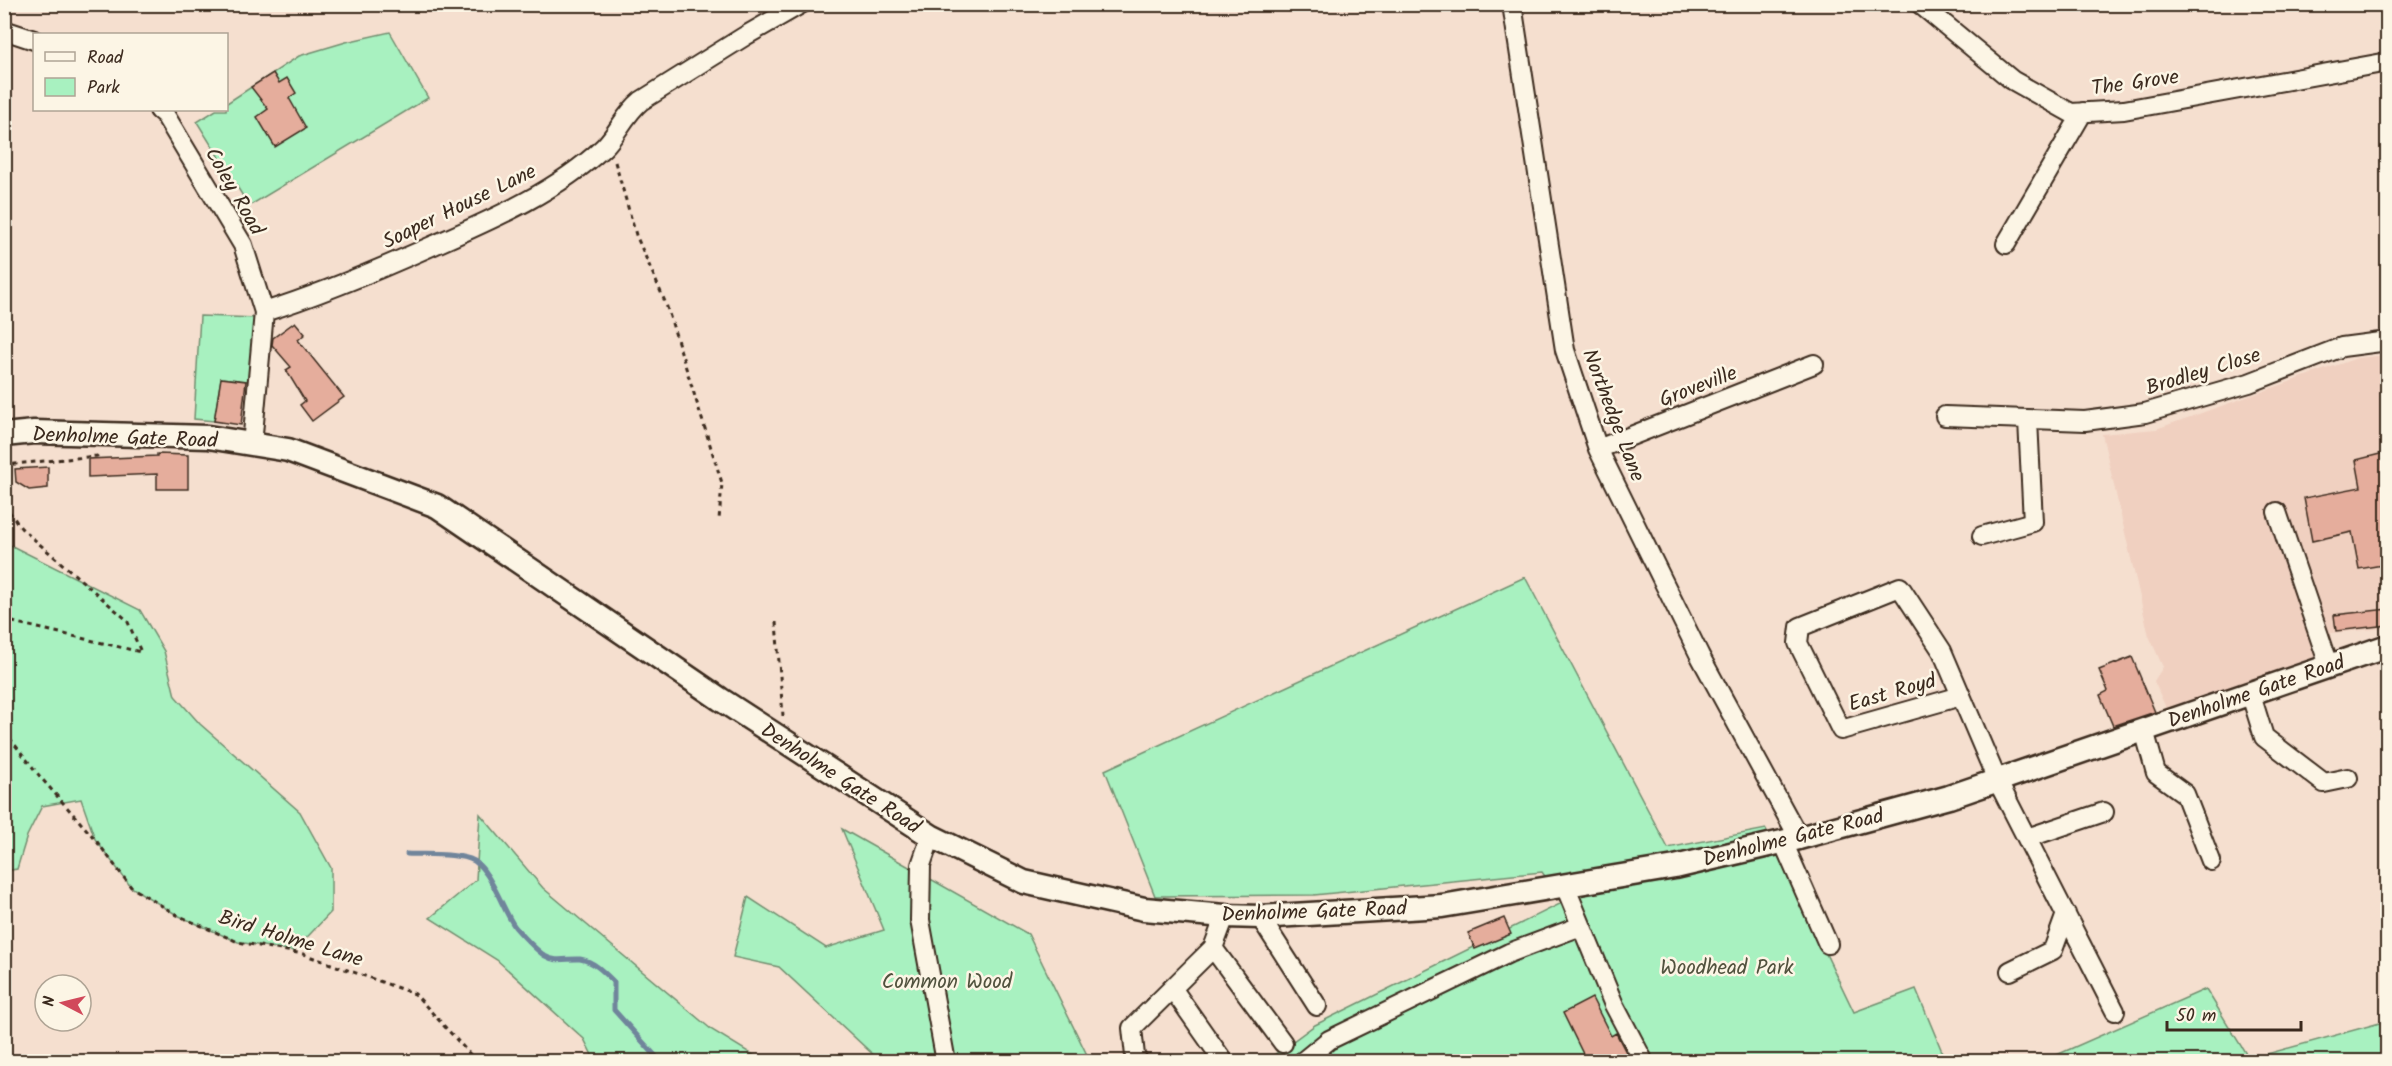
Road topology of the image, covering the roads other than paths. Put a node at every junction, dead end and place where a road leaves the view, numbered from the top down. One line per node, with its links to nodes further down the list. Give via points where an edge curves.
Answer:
1 (801, 4): 10 (street, Soaper House Lane, via 641,101 629,111 605,146 554,184 496,217 383,269)
2 (1512, 4): 17 (street, Northedge Lane, via 1565,350)
3 (1920, 4): 8 (street, The Grove, via 2012,80 2071,113)
4 (4, 30): 5 (street)
5 (33, 40)
6 (2388, 62): 8 (street, The Grove, via 2124,110)
7 (160, 111): 10 (street, Coley Road, via 243,245)
8 (2083, 112): 9 (street)
9 (2006, 244)
10 (264, 312): 16 (street, Coley Road)
11 (2388, 341): 14 (street, Brodley Close, via 2342,347 2249,383 2145,413 2085,421)
12 (1814, 364): 17 (street, Groveville)
13 (1945, 416): 14 (street, Brodley Close)
14 (2028, 420): 19 (street, via 2033,522)
15 (4, 435): 16 (main road, Denholme Gate Road, via 34,432 208,436)
16 (252, 445): 28 (main road, Denholme Gate Road, via 288,450 437,506 784,742)
17 (1598, 449): 30 (street, Northedge Lane)
18 (2277, 512): 21 (street)
19 (1982, 536)
20 (2388, 646): 21 (main road, Denholme Gate Road)
21 (2329, 665): 22 (main road, Denholme Gate Road)
22 (2250, 692): 24 (main road, Denholme Gate Road); 25 (street, via 2264,736 2324,783)
23 (1961, 696): 23 (street, East Royd, via 1841,730 1798,643 1800,627 1900,587 1942,651); 26 (street)
24 (2144, 730): 26 (main road, Denholme Gate Road); 31 (street, via 2156,773 2185,794)
25 (2348, 778)
26 (1998, 780): 29 (street); 30 (main road, Denholme Gate Road)
27 (2104, 812): 29 (street)
28 (931, 836): 34 (main road, Denholme Gate Road, via 1024,882 1144,909); 44 (street, via 921,865 921,920)
29 (2027, 838): 33 (street)
30 (1791, 840): 32 (main road, Denholme Gate Road, via 1675,867); 37 (street, Northedge Lane)
31 (2211, 861)
32 (1565, 886): 35 (main road, Denholme Gate Road, via 1442,906); 36 (street)
33 (2066, 914): 39 (street, via 2053,950); 42 (street)
34 (1225, 916): 35 (main road, Denholme Gate Road); 38 (street)
35 (1260, 917): 41 (street)
36 (1581, 926): 47 (street, via 1509,953 1329,1040); 48 (street, via 1614,1005)
37 (1828, 944)
38 (1213, 948): 40 (street); 43 (street)
39 (2010, 971)
40 (1173, 988): 45 (street, via 1132,1028); 46 (street)
41 (1317, 1006)
42 (2115, 1011)
43 (1283, 1043)
44 (946, 1062)
45 (1139, 1062)
46 (1224, 1062)
47 (1302, 1062)
48 (1644, 1062)

